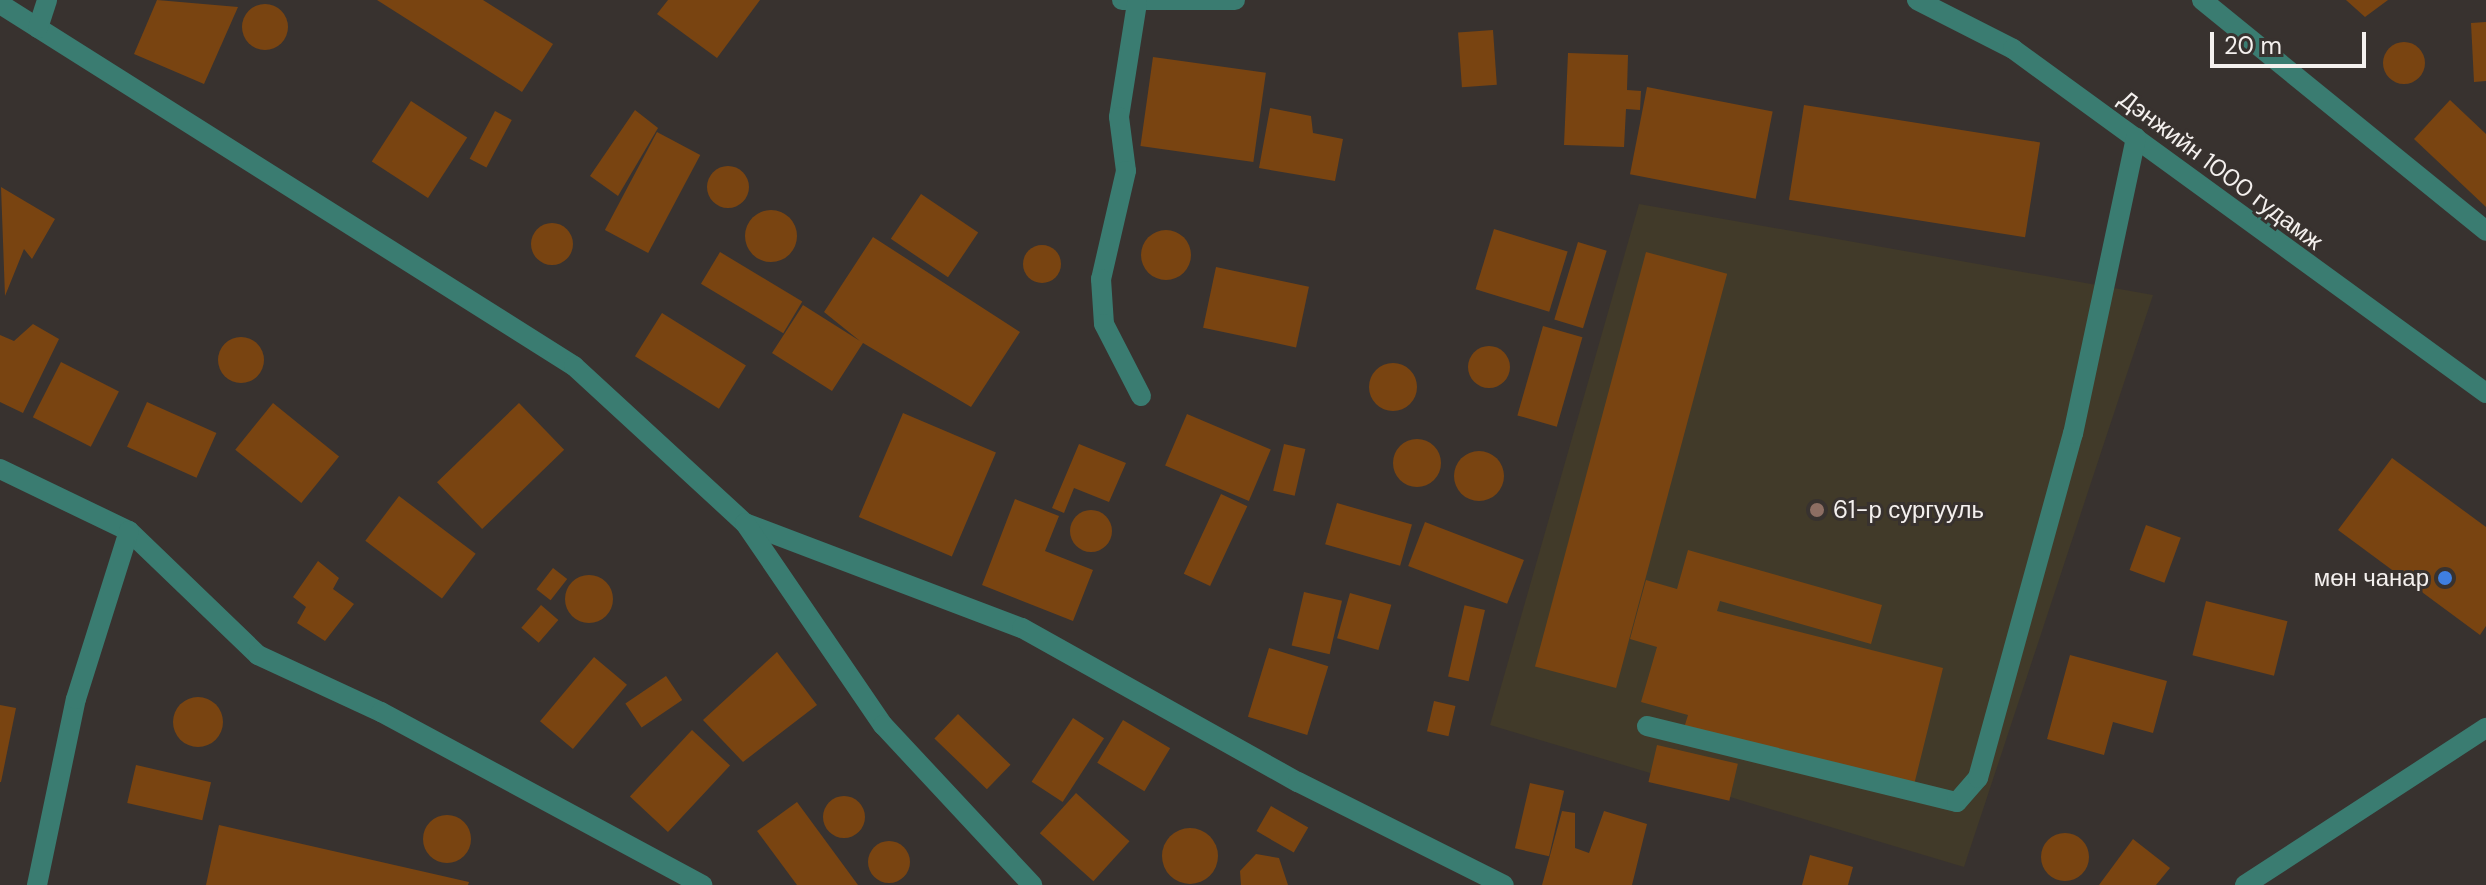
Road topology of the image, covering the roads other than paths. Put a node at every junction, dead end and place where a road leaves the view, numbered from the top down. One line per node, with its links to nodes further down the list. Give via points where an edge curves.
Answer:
1 (47, 0): 7 (street)
2 (1235, 0): 5 (street)
3 (1917, 0): 8 (street, Дэнжийн 1000 гудамж, via 2013,49)
4 (2202, 0): 9 (street)
5 (1130, 2): 11 (street, via 1119,117 1126,171 1101,279 1104,324)
6 (0, 4): 7 (street)
7 (38, 28): 13 (street, via 574,366)
8 (2136, 138): 10 (street, Дэнжийн 1000 гудамж); 15 (street, via 2073,434 1978,778 1957,802)
9 (2486, 231)
10 (2486, 393)
11 (1141, 396)
12 (0, 469): 14 (street)
13 (745, 523): 19 (street, via 883,725); 20 (street, via 1022,628 1298,782)
14 (129, 531): 17 (street, via 76,699); 18 (street, via 258,655 381,712)
15 (1647, 726)
16 (2486, 728): 21 (street)
17 (37, 885)
18 (702, 885)
19 (1032, 885)
20 (1504, 885)
21 (2245, 885)

